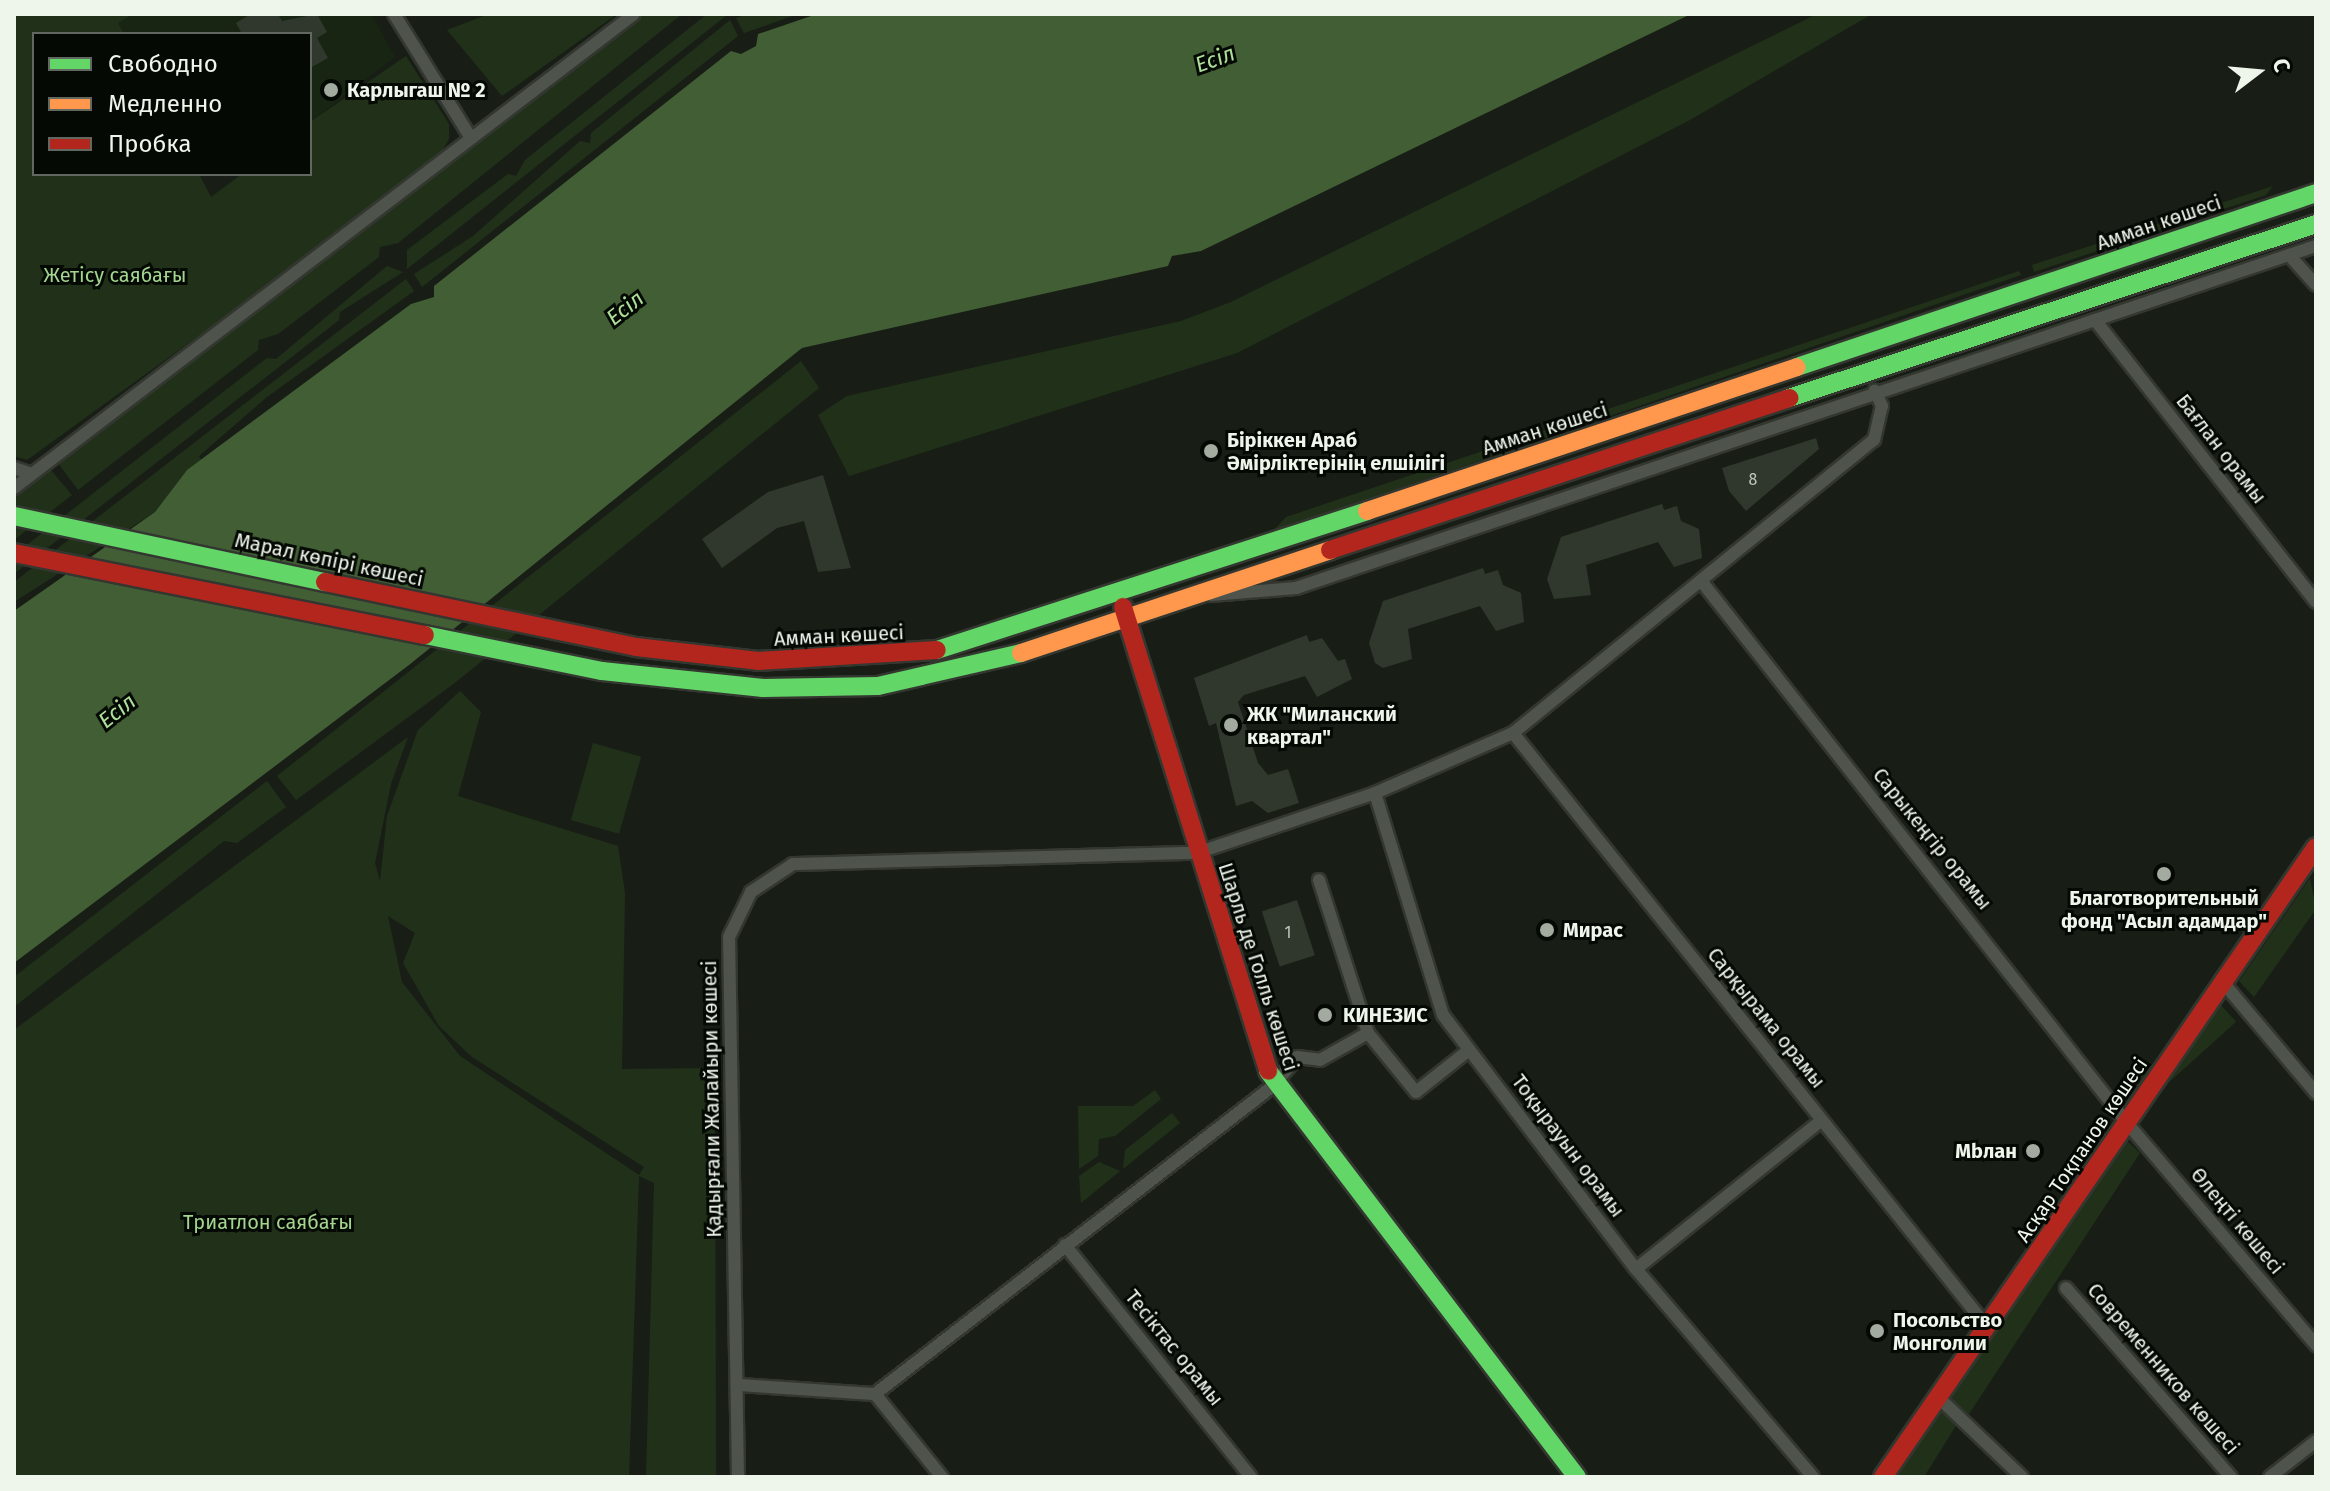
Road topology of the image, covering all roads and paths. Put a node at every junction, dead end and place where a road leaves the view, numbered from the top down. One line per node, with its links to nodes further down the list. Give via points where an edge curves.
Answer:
1 (394, 14): 3 (street)
2 (634, 14): 3 (street)
3 (471, 138): 12 (street)
4 (2316, 193): 17 (main road, Амман көшесі)
5 (2316, 224): 18 (main road)
6 (2316, 246): 7 (street)
7 (2289, 255): 8 (street); 9 (street)
8 (2316, 285)
9 (2095, 320): 10 (street); 19 (street, Бағлан орамы)
10 (1875, 391): 16 (street, Қадырғали Жалайыри көшесі, via 1882,406 1874,440); 18 (street, via 1296,588)
11 (14, 468): 12 (street)
12 (32, 474): 13 (street)
13 (14, 488)
14 (14, 516): 21 (main road, Марал көпірі көшесі)
15 (14, 553): 20 (main road, via 602,671 763,688 878,686 953,673)
16 (1702, 582): 22 (street, Қадырғали Жалайыри көшесі); 33 (street, Сарыкеңгір орамы)
17 (1120, 594): 20 (main road, Шарль де Голль көшесі); 21 (main road, Амман көшесі, via 983,640 903,657 758,661)
18 (1184, 597): 20 (main road)
19 (2316, 602)
20 (1126, 617): 24 (main road, Шарль де Голль көшесі)
21 (636, 647)
22 (1513, 733): 23 (street, Қадырғали Жалайыри көшесі); 32 (street, Сарқырама орамы)
23 (1375, 793): 24 (street, Қадырғали Жалайыри көшесі); 29 (street, Тоқырауын орамы, via 1443,1015)
24 (1197, 853): 30 (main road, Шарль де Голль көшесі); 39 (street, Қадырғали Жалайыри көшесі, via 793,864 751,892 729,937)
25 (2313, 858): 27 (main road, Асқар Тоқпанов көшесі)
26 (1319, 880): 28 (street)
27 (2221, 980): 31 (street); 33 (main road, Асқар Тоқпанов көшесі)
28 (1368, 1033): 29 (street, via 1416,1092); 30 (street, via 1320,1060 1297,1057)
29 (1469, 1050): 35 (street, Тоқырауын орамы)
30 (1273, 1086): 34 (street); 46 (main road, Шарль де Голль көшесі)
31 (2316, 1093)
32 (1822, 1120): 35 (street); 37 (street, Сарқырама орамы)
33 (2127, 1123): 37 (main road, Асқар Тоқпанов көшесі); 38 (street, Өлеңті көшесі)
34 (1065, 1245): 40 (street); 45 (street, Тесіктас орамы)
35 (1636, 1269): 47 (street, Тоқырауын орамы)
36 (2066, 1288): 50 (street, Современников көшесі)
37 (1988, 1328): 41 (main road, Асқар Тоқпанов көшесі)
38 (2316, 1345)
39 (738, 1385): 40 (street); 43 (street, Қадырғали Жалайыри көшесі)
40 (875, 1394): 44 (street)
41 (1938, 1397): 48 (main road, Асқар Тоқпанов көшесі); 49 (street)
42 (2316, 1441): 51 (street)
43 (738, 1477)
44 (942, 1477)
45 (1251, 1477)
46 (1577, 1477)
47 (1813, 1477)
48 (1883, 1477)
49 (2022, 1477)
50 (2231, 1477)
51 (2270, 1477)

